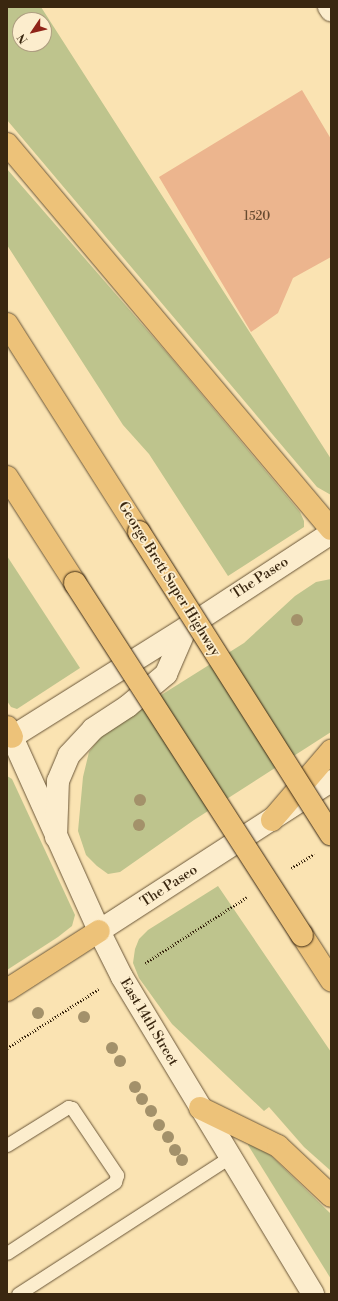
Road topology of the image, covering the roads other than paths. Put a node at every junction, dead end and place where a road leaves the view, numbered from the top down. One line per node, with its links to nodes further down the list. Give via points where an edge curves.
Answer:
1 (7, 144): 4 (main road)
2 (7, 324): 11 (main road, George Brett Super Highway, bridge)
3 (7, 477): 14 (main road, bridge)
4 (331, 529)
5 (331, 533): 6 (main road, The Paseo)
6 (186, 628): 7 (main road, The Paseo); 12 (main road, via 166,674 128,706 93,728 69,755 58,781)
7 (9, 734): 12 (main road, East 14th Street)
8 (331, 751): 10 (main road)
9 (331, 781): 10 (main road, The Paseo)
10 (272, 820): 13 (main road, The Paseo)
11 (331, 834)
12 (56, 837): 13 (main road, East 14th Street)
13 (99, 931): 15 (main road, The Paseo); 16 (main road, East 14th Street, via 122,977)
14 (331, 980)
15 (7, 990)
16 (200, 1108): 18 (main road, East 14th Street); 19 (main road, via 278,1146)
17 (7, 1145): 20 (lane, via 68,1107 72,1108 117,1175 114,1182)
18 (230, 1157): 21 (lane); 22 (main road, East 14th Street)
19 (331, 1196)
20 (7, 1253)
21 (18, 1294)
22 (313, 1294)

